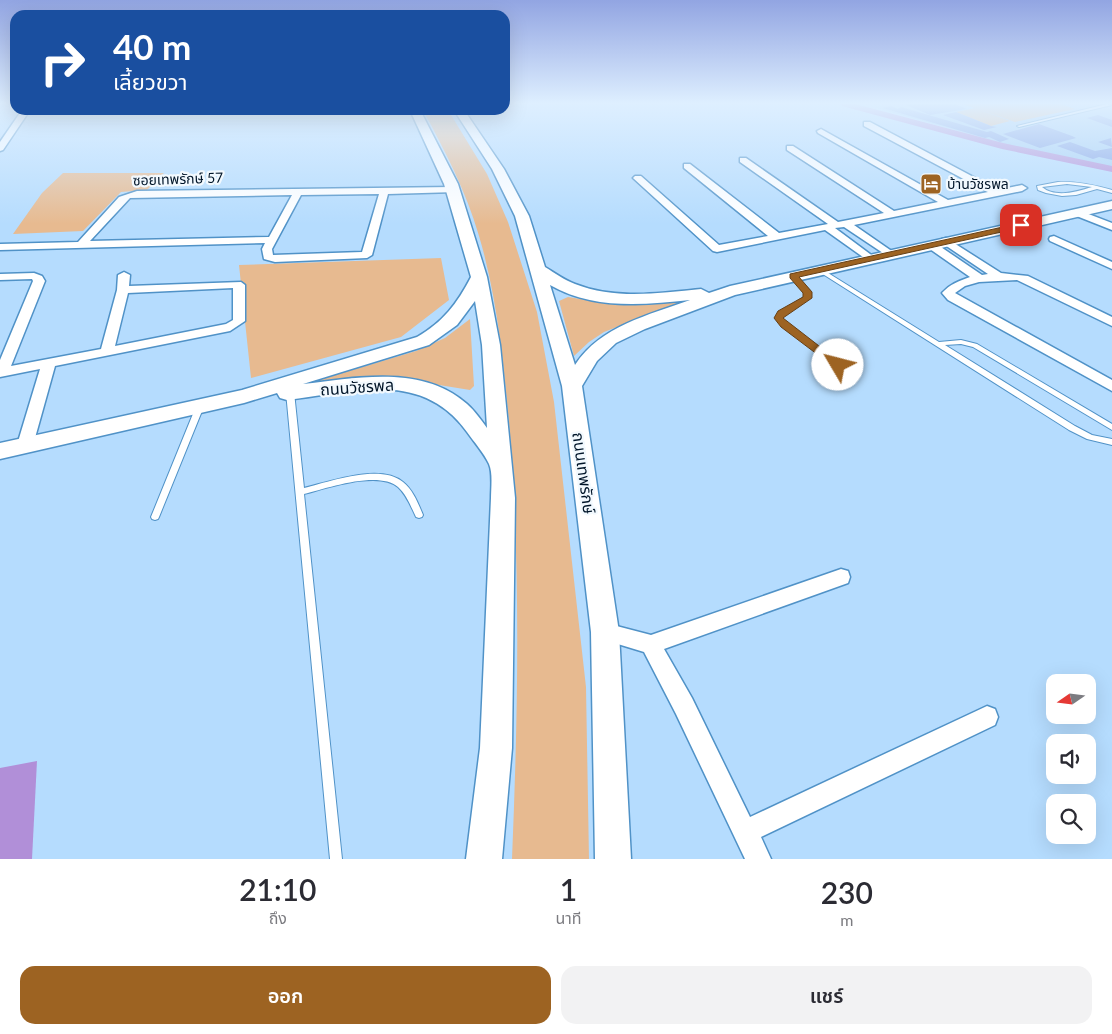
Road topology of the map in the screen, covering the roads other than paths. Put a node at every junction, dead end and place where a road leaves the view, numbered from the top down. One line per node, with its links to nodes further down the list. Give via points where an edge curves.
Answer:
1 (431, 144): 11 (main road)
2 (482, 144): 31 (main road, ถนนเทพรักษ์, via 522,216)
3 (844, 144): 16 (street)
4 (905, 144): 15 (street)
5 (790, 148): 19 (street)
6 (743, 160): 20 (street)
7 (687, 166): 22 (street)
8 (638, 178): 22 (street, via 715,248)
9 (1098, 187): 9 (lane, via 1070,182 1039,186 1040,190 1056,196); 14 (lane)
10 (1022, 188): 15 (street)
11 (453, 190): 13 (street, ซอยเทพรักษ์ 57); 37 (main road)
12 (298, 192): 13 (street, ซอยเทพรักษ์ 57); 24 (street); 26 (street, ซอยเทพรักษ์ 57, via 127,196)
13 (384, 192): 24 (street, via 367,255 275,259 268,257 267,249)
14 (1112, 192)
15 (997, 193): 16 (street)
16 (948, 204): 19 (street)
17 (1112, 205): 18 (main road)
18 (1078, 212): 21 (street); 25 (main road)
19 (893, 214): 20 (street)
20 (836, 225): 22 (street); 28 (street); 29 (street)
21 (1112, 227)
22 (778, 238)
23 (1054, 239): 30 (street)
24 (272, 240): 26 (street)
25 (939, 243): 28 (main road); 34 (street); 38 (street)
26 (81, 245): 27 (street)
27 (0, 248)
28 (889, 254): 29 (main road)
29 (870, 259): 32 (main road)
30 (1112, 266)
31 (538, 270): 40 (main road, via 570,289 591,296 634,300); 47 (main road, ถนนเทพรักษ์)
32 (820, 270): 35 (main road); 42 (lane)
33 (124, 274): 39 (street)
34 (997, 275): 38 (street); 41 (street, via 1011,274 1024,278)
35 (793, 276): 40 (main road); 46 (lane, via 808,292 807,298 779,318)
36 (0, 277): 45 (street, via 34,276 39,281)
37 (479, 277): 50 (main road, ถนนวัชรพล, via 460,313 441,332 423,341); 56 (main road, via 491,345)
38 (980, 279): 48 (street, via 953,287 948,293)
39 (123, 290): 43 (street); 43 (street, via 237,284 239,320 230,327)
40 (730, 291): 47 (main road, via 638,325 610,339 590,357)
41 (1112, 322)
42 (938, 344): 52 (lane, via 961,342 975,345); 53 (lane, via 1072,428 1090,437)
43 (107, 352): 44 (street)
44 (49, 363): 45 (street); 54 (street)
45 (1, 373)
46 (851, 375)
47 (572, 386): 61 (main road, ถนนเทพรักษ์)
48 (1112, 386)
49 (290, 392): 50 (main road, ถนนวัชรพล); 56 (main road, ถนนวัชรพล, via 375,384 411,385 436,394 459,409); 57 (lane)
50 (244, 396): 51 (main road, ถนนวัชรพล)
51 (200, 406): 54 (main road, ถนนวัชรพล); 59 (lane)
52 (1112, 426)
53 (1112, 442)
54 (25, 445): 55 (main road, ถนนวัชรพล)
55 (0, 450)
56 (499, 461): 66 (main road, via 503,498 496,748)
57 (300, 492): 58 (lane, via 357,478 392,480 410,495); 65 (lane)
58 (419, 515)
59 (155, 517)
60 (841, 576): 62 (street)
61 (605, 632): 62 (street); 67 (main road, ถนนเทพรักษ์)
62 (651, 644): 64 (street)
63 (987, 717): 64 (street)
64 (745, 832): 68 (street)
65 (336, 859)
66 (484, 859)
67 (613, 859)
68 (758, 859)

